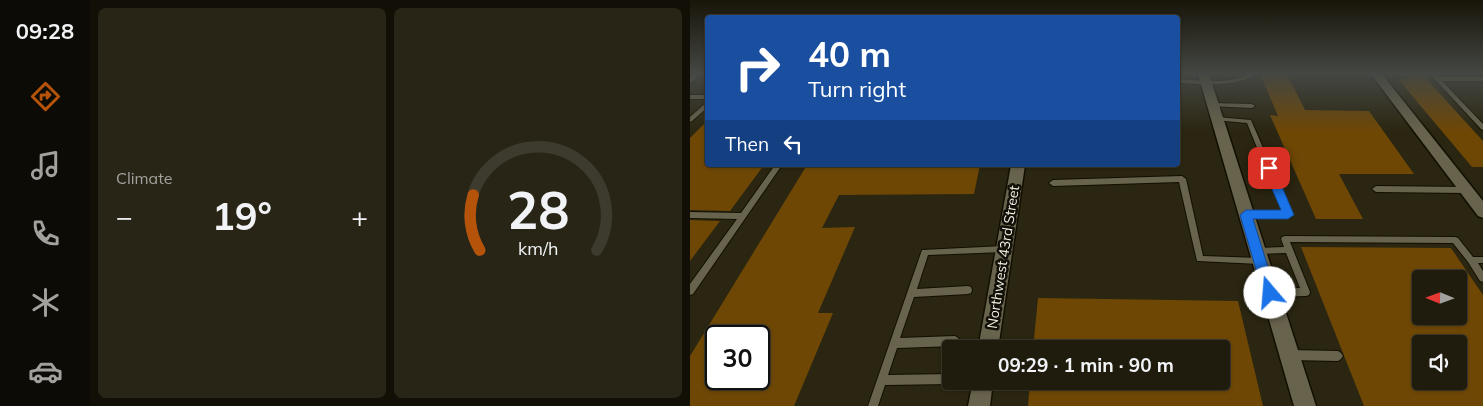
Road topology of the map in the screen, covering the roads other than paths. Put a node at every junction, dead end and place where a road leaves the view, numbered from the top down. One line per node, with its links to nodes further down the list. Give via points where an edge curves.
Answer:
1 (1208, 93): 8 (street)
2 (1391, 93): 15 (street)
3 (1451, 93): 10 (lane)
4 (690, 97): 5 (lane)
5 (705, 97)
6 (705, 106): 9 (lane)
7 (1252, 106): 8 (lane)
8 (1214, 112): 18 (street); 18 (lane, via 1249,121 1288,215)
9 (690, 120)
10 (1483, 128)
11 (778, 167): 19 (lane)
12 (1018, 167): 20 (street, Northwest 43rd Street)
13 (1053, 183): 22 (lane, via 1182,178 1200,259)
14 (1376, 188): 15 (lane)
15 (1474, 196): 16 (street)
16 (1483, 212)
17 (690, 215): 19 (lane)
18 (1246, 215): 22 (street)
19 (743, 216): 27 (lane)
20 (1004, 249): 28 (lane, via 925,252); 30 (street, Northwest 43rd Street)
21 (1289, 250): 22 (lane); 23 (lane, via 1285,239 1455,240); 29 (lane, via 1306,292)
22 (1258, 256): 29 (street)
23 (1471, 260): 24 (lane); 25 (lane)
24 (1483, 260)
25 (1483, 278)
26 (968, 290): 28 (lane)
27 (690, 291)
28 (911, 293): 32 (lane)
29 (1270, 293): 33 (street)
30 (989, 340)
31 (942, 341): 32 (lane)
32 (894, 343): 36 (lane)
33 (1289, 355): 34 (lane); 40 (street)
34 (1338, 356)
35 (942, 379): 36 (lane)
36 (881, 380): 38 (lane)
37 (982, 390): 39 (street)
38 (873, 406)
39 (979, 406)
40 (1304, 406)

